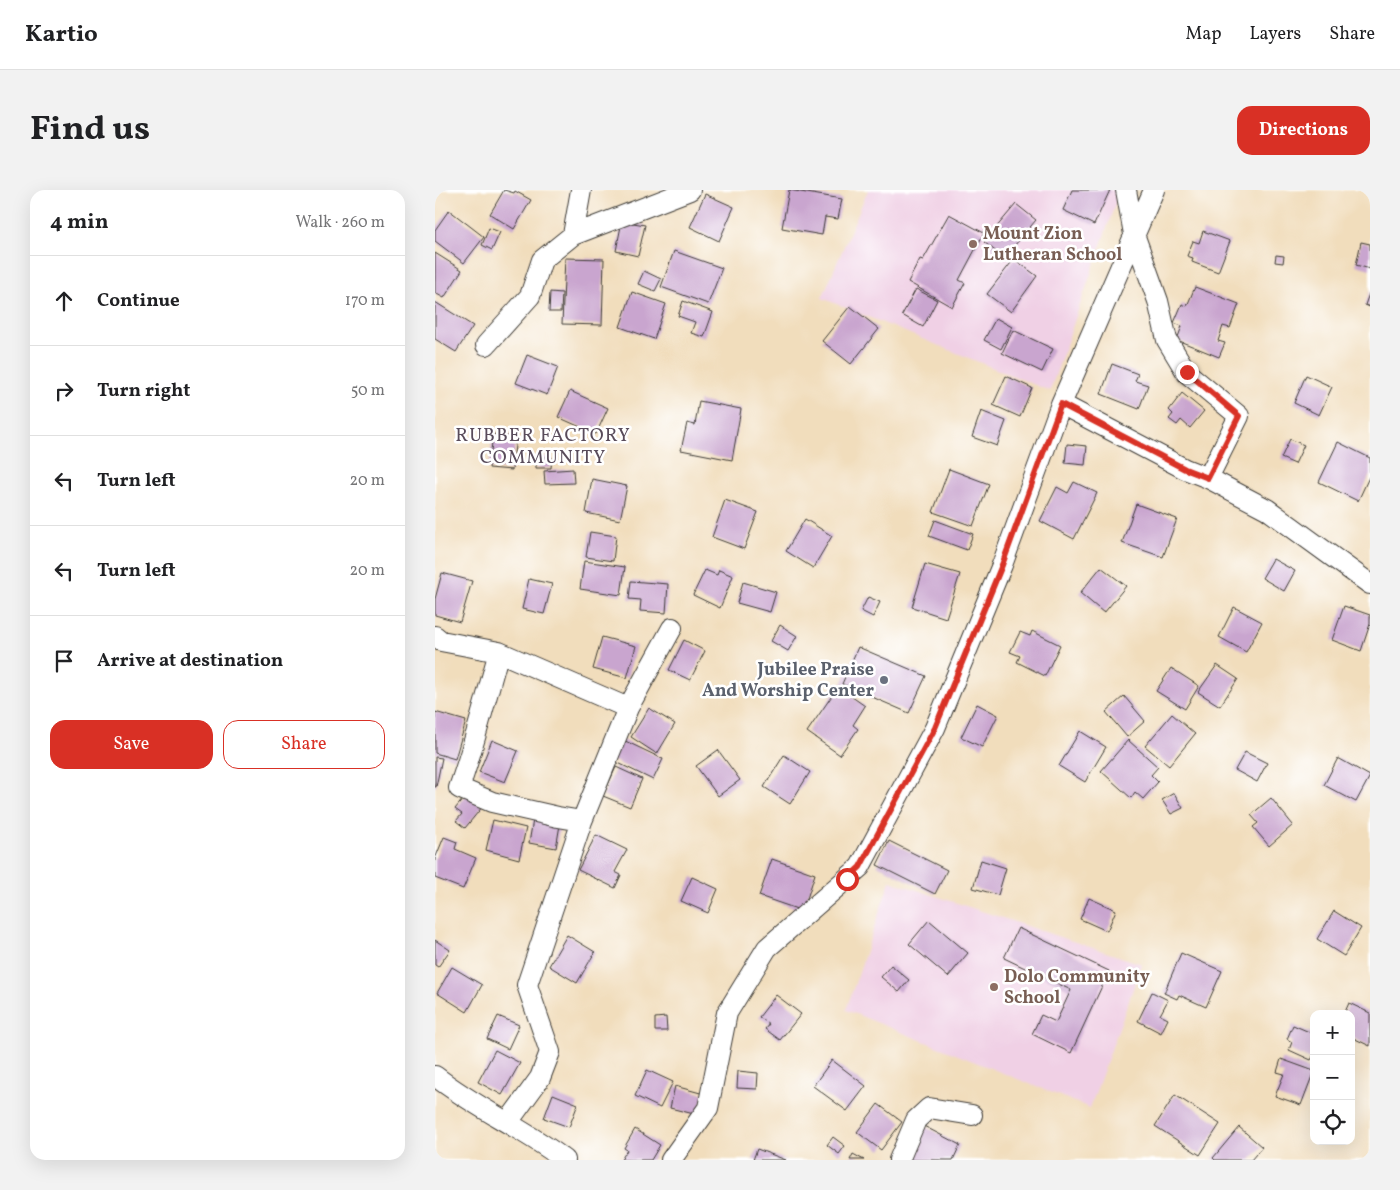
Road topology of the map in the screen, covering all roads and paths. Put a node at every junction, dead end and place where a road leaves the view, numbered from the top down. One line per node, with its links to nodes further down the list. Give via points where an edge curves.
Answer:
1 (581, 190): 5 (street)
2 (690, 190): 5 (street)
3 (1126, 190): 6 (street)
4 (1154, 190): 6 (street)
5 (573, 234): 7 (street, via 542,260 530,296)
6 (1134, 234): 8 (street); 9 (street, via 1158,301 1167,340 1187,372 1239,416)
7 (487, 345)
8 (1061, 404): 9 (street); 20 (street, via 1002,565 935,728 860,867 767,948 727,1014 708,1108)
9 (1208, 478): 10 (street, via 1267,509)
10 (1370, 584)
11 (672, 628): 14 (street)
12 (435, 636): 13 (street, via 441,641)
13 (499, 652): 14 (street); 15 (street, via 459,788 492,802)
14 (629, 708): 15 (street)
15 (582, 821): 18 (street, via 527,985 550,1052 540,1078)
16 (435, 1076): 18 (street, via 458,1094)
17 (972, 1115): 21 (street, via 929,1108 917,1120)
18 (508, 1122): 19 (street)
19 (565, 1160)
20 (671, 1160)
21 (899, 1160)

